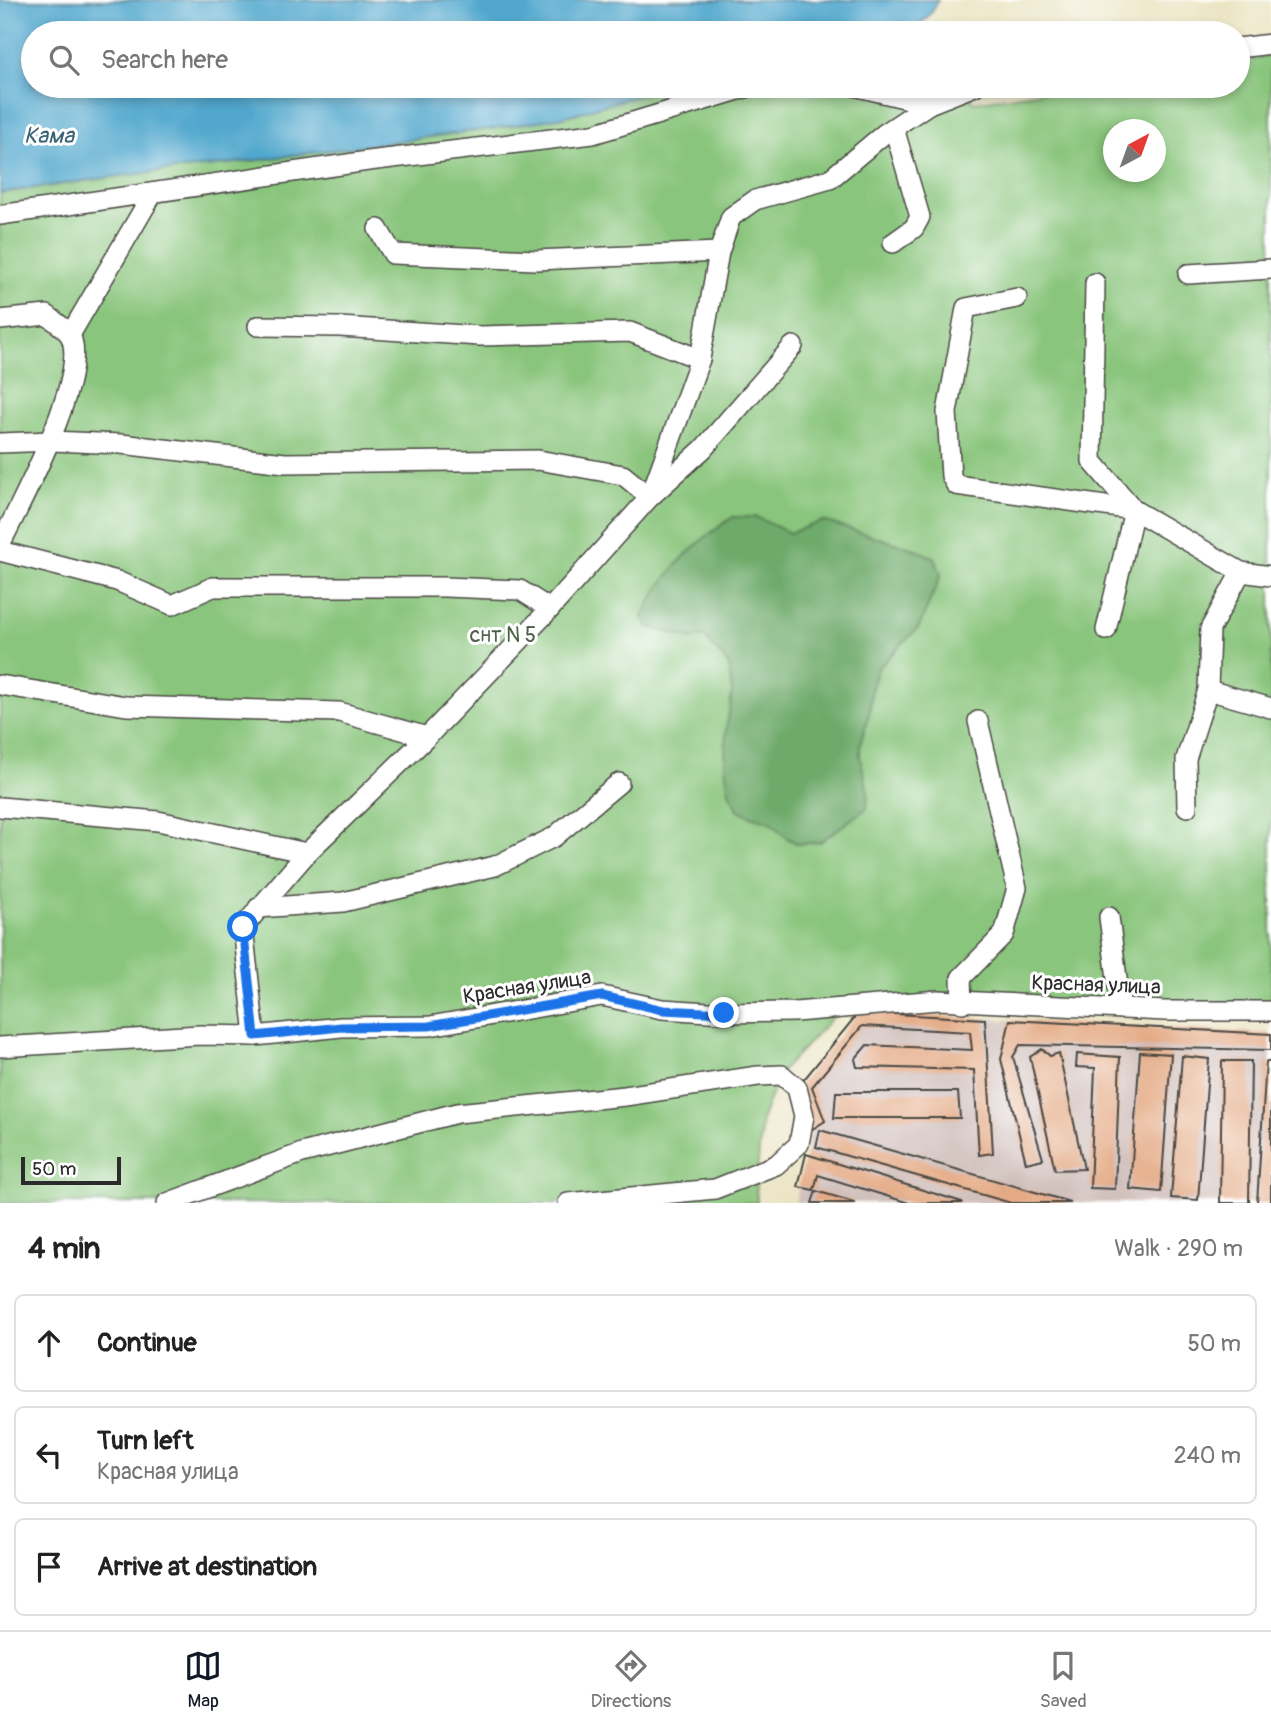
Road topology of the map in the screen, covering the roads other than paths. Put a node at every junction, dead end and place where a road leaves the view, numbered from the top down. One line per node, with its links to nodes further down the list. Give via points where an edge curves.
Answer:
1 (1271, 44): 2 (street)
2 (1250, 47)
3 (712, 98): 8 (street, via 593,134)
4 (904, 98): 6 (street)
5 (944, 98): 6 (street)
6 (929, 104): 7 (street)
7 (894, 128): 11 (street, via 920,217 914,228); 12 (street, via 830,178 755,200 739,211 731,217)
8 (153, 192): 9 (street); 19 (street)
9 (0, 215)
10 (378, 229): 12 (street, via 393,254 434,257 536,260)
11 (893, 243)
12 (719, 252): 21 (street)
13 (1271, 269): 14 (street)
14 (1188, 274)
15 (1095, 282): 25 (street, via 1092,461)
16 (1017, 298): 25 (street, via 965,308 947,412 951,476 956,485)
17 (0, 320): 19 (street, via 47,315)
18 (258, 326): 21 (street, via 480,336 630,332)
19 (70, 335): 22 (street, via 75,360)
20 (793, 346): 24 (street, via 703,449)
21 (700, 359): 24 (street)
22 (52, 441): 23 (street); 24 (street, via 285,463 538,460 624,475); 26 (street)
23 (0, 443)
24 (650, 497): 30 (street)
25 (1135, 510): 28 (street); 31 (street)
26 (0, 545)
27 (0, 551): 30 (street, via 117,581 172,606 213,587 446,587 520,590)
28 (1241, 572): 29 (street); 33 (street, via 1210,629)
29 (1271, 576)
30 (550, 609): 36 (street)
31 (1106, 630)
32 (0, 685): 36 (street, via 126,706 339,712)
33 (1208, 690): 34 (street); 39 (street, via 1186,759)
34 (1271, 708)
35 (978, 721): 43 (street, via 1017,888 1004,934 961,978)
36 (427, 737): 40 (street)
37 (619, 783): 41 (street, via 554,837 495,866 343,902)
38 (0, 807): 40 (street, via 158,821)
39 (1187, 807)
40 (307, 853): 41 (street)
41 (258, 908): 46 (street, via 243,927)
42 (1109, 917): 44 (street)
43 (962, 1003): 44 (street, Красная улица); 46 (street, Красная улица, via 938,1000 724,1013 663,1010 602,996 429,1026 341,1027)
44 (1121, 1009): 45 (street, Красная улица)
45 (1271, 1011)
46 (255, 1036): 47 (street, Красная улица)
47 (0, 1046)
48 (167, 1203): 49 (street, via 302,1153 457,1113 625,1096 758,1076 782,1075 797,1088 804,1116 799,1144 776,1165 715,1189)
49 (568, 1203)

